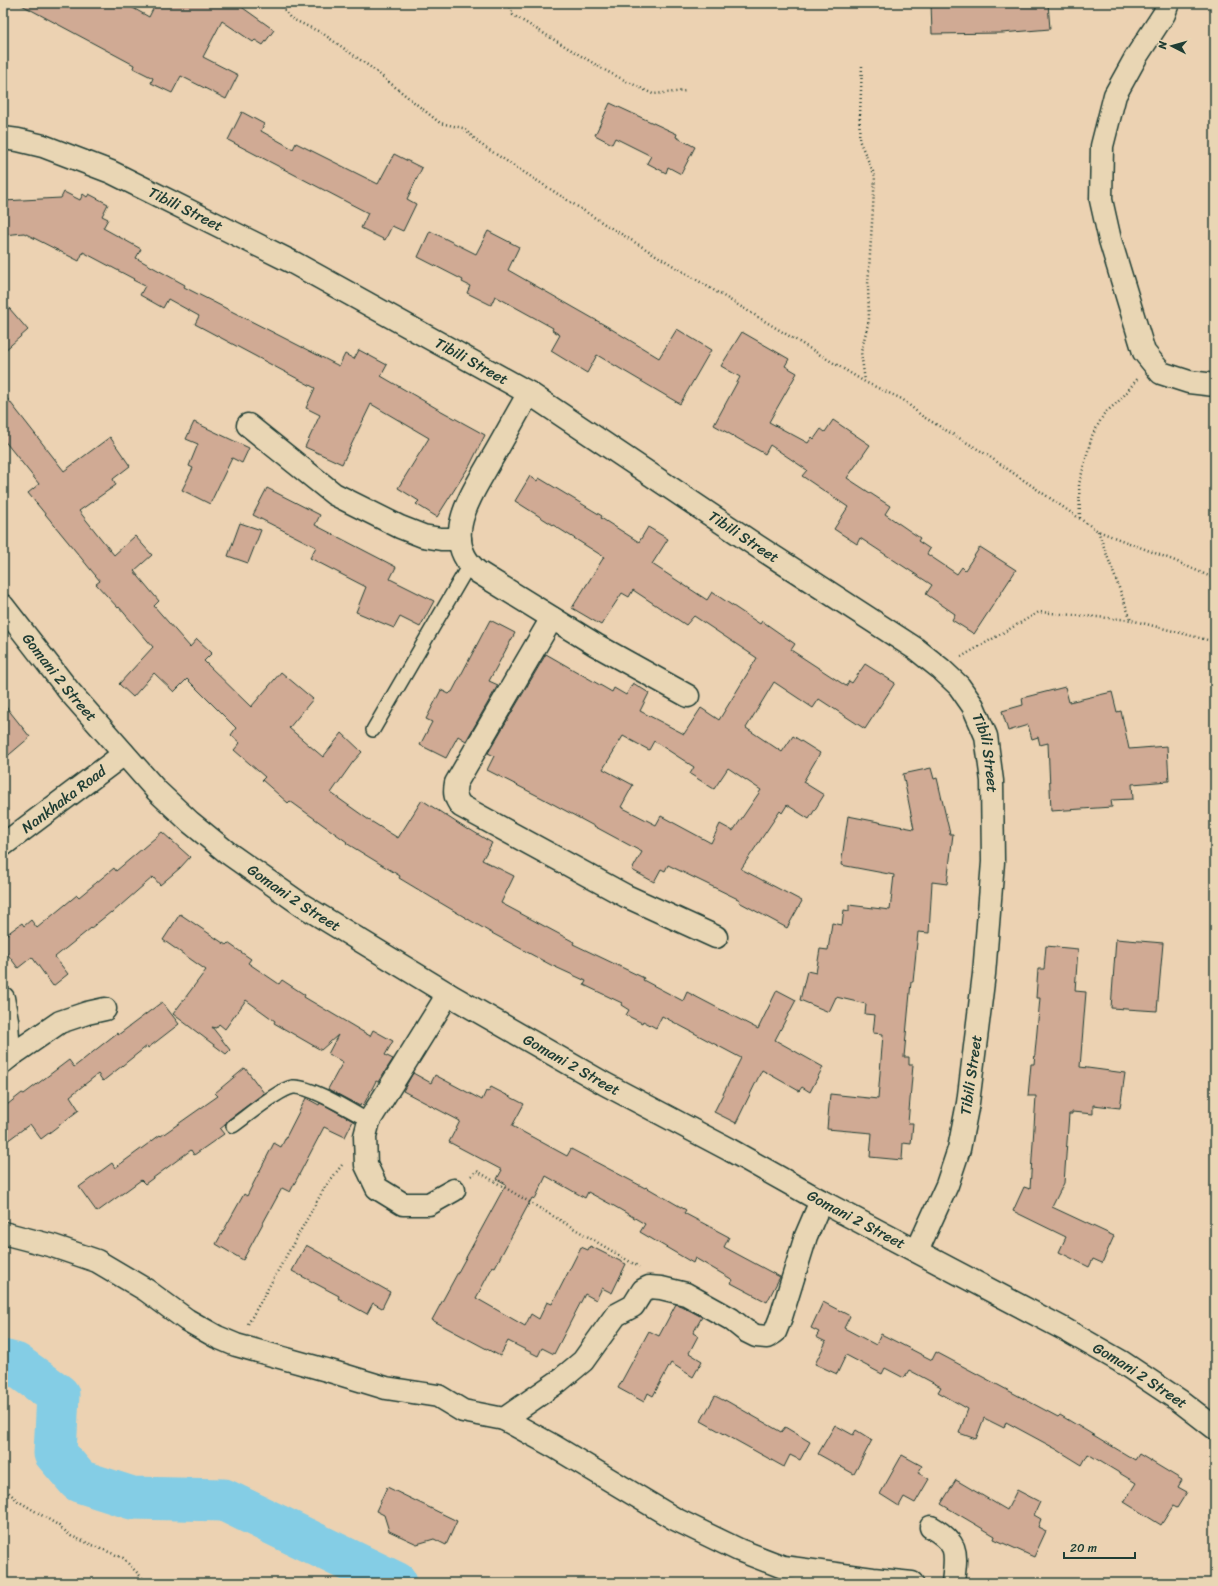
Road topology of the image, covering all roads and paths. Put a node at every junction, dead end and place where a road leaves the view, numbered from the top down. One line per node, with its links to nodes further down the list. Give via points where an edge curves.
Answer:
1 (280, 3): 8 (path, via 290,18 322,33 369,66 440,123 463,128 480,144 596,218)
2 (509, 3): 5 (path, via 513,15 614,75 653,94)
3 (1168, 3): 7 (street, via 1164,14 1115,95 1102,146 1101,200 1110,240)
4 (862, 66): 8 (path, via 859,140 875,176 868,285 869,320 861,352)
5 (686, 91)
6 (3, 138): 10 (street, Tibili Street, via 43,146 111,172 294,263)
7 (1144, 352): 9 (street, via 1161,373 1189,382); 12 (path, via 1137,379 1122,398 1104,414 1092,436 1079,484)
8 (865, 382): 12 (path, via 902,399 922,416 981,451)
9 (1215, 385)
10 (529, 393): 14 (street, via 465,506); 21 (street, Tibili Street)
11 (248, 425): 14 (street, via 334,494 423,536)
12 (1080, 518): 13 (path)
13 (1098, 531): 16 (path, via 1173,560 1211,577); 19 (path)
14 (460, 539): 15 (street, via 461,549)
15 (469, 565): 18 (street); 23 (lane)
16 (1215, 582)
17 (3, 606): 24 (street, Gomani 2 Street, via 69,692)
18 (552, 618): 22 (street); 26 (street, via 456,783 456,799 461,806 626,896)
19 (1131, 620): 20 (path); 21 (path, via 1039,612)
20 (1215, 642)
21 (941, 668): 37 (street, Tibili Street, via 959,686 973,706 986,736 992,782 993,862 984,974 962,1134 947,1185)
22 (688, 696)
23 (373, 730)
24 (124, 754): 25 (street, Nankhaka Road); 27 (street, Gomani 2 Street, via 157,791 228,853 302,905)
25 (3, 845)
26 (716, 937)
27 (448, 994): 31 (street); 35 (street, Gomani 2 Street, via 605,1084)
28 (3, 998): 30 (street, via 7,1020)
29 (105, 1008): 30 (street, via 60,1022)
30 (6, 1059)
31 (369, 1121): 32 (lane, via 306,1088 293,1087 280,1093); 34 (street, via 365,1136 366,1165 377,1188 403,1204 429,1204)
32 (233, 1126)
33 (342, 1164): 39 (path, via 325,1187)
34 (454, 1190): 38 (path, via 477,1172)
35 (821, 1201): 37 (street, Gomani 2 Street); 40 (street, via 806,1236 775,1332 767,1337 756,1336 726,1315 686,1294 649,1287 643,1290 633,1306 616,1315 584,1361)
36 (3, 1233): 39 (street, via 97,1261 146,1290 187,1320)
37 (917, 1251): 41 (street, Gomani 2 Street, via 1120,1361)
38 (646, 1271)
39 (236, 1345): 40 (street, via 386,1388 438,1396 463,1411)
40 (504, 1419): 45 (street, via 675,1518 747,1553 782,1567)
41 (1215, 1428)
42 (3, 1488): 44 (path, via 18,1502 71,1536 123,1558)
43 (931, 1527): 46 (street, via 954,1546)
44 (147, 1583)
45 (912, 1583)
46 (953, 1583)

